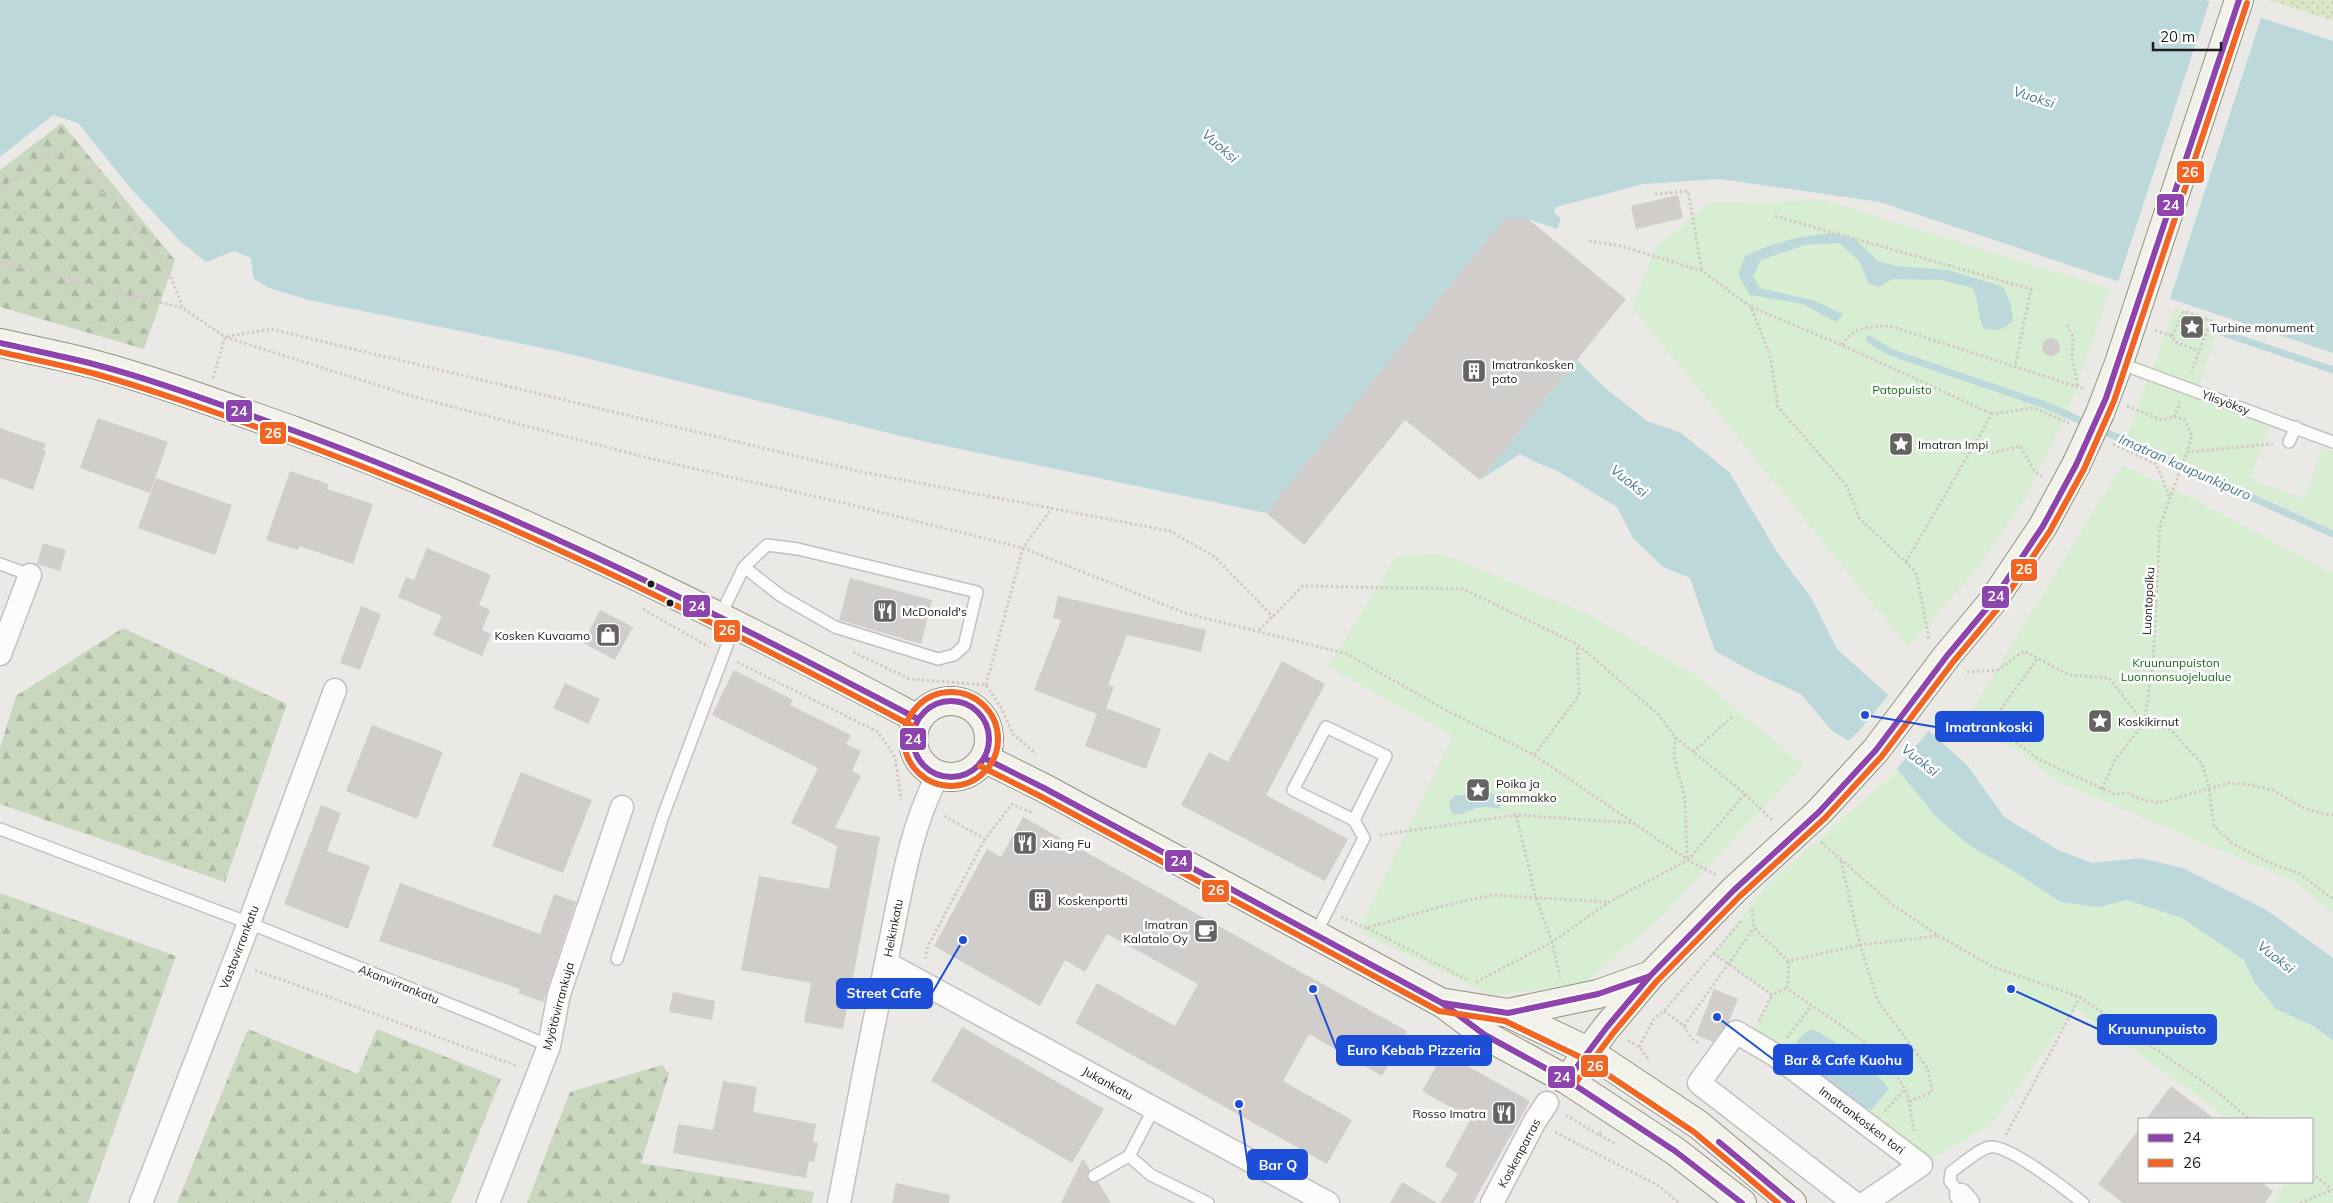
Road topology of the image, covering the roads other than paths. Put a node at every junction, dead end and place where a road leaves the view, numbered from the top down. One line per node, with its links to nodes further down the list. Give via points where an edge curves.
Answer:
1 (2239, 0): 3 (main road)
2 (0, 343): 10 (main road, via 94,365 207,399 382,463 551,536)
3 (2119, 363): 4 (lane, Ylisyöksy); 23 (main road, bridge, via 2094,413 2076,465 2043,526 1992,602 1876,750 1812,818 1734,890)
4 (2296, 427): 5 (lane); 6 (lane, Ylisyöksy)
5 (2290, 442)
6 (2333, 442)
7 (0, 564): 9 (lane)
8 (744, 567): 8 (lane, via 766,545 798,549 977,592 964,646 954,655 938,658 835,627 781,596); 10 (lane)
9 (30, 575): 11 (street)
10 (727, 620): 13 (main road); 21 (lane, via 722,654 663,816)
11 (0, 654)
12 (335, 690): 19 (street, Vastavirrankatu)
13 (918, 719): 14 (main road, via 928,708 942,702 956,701 970,706 988,729 989,744); 15 (main road, via 913,732 917,758)
14 (984, 758): 15 (main road, via 964,775); 20 (main road)
15 (938, 775): 22 (street, Heikinkatu, via 923,803 910,846)
16 (622, 807): 26 (street, Myötävirrankuja, via 559,994)
17 (1354, 820): 17 (lane, via 1386,756 1326,727 1293,790); 20 (lane, via 1364,838)
18 (0, 830): 19 (lane, Akanvirrankatu)
19 (249, 923): 26 (lane, Akanvirrankatu); 34 (street, Vastavirrankatu)
20 (1315, 935): 24 (main road)
21 (617, 958)
22 (886, 963): 29 (street, Jukankatu); 36 (street, Heikinkatu)
23 (1650, 976): 25 (main road, via 1565,1003); 27 (main road)
24 (1442, 1003): 25 (main road); 28 (main road, via 1485,1035)
25 (1508, 1013): 27 (main road)
26 (549, 1046): 35 (street, Myötävirrankuja)
27 (1588, 1052): 28 (main road); 41 (main road, via 1699,1125)
28 (1567, 1080): 40 (main road, via 1675,1151)
29 (1154, 1108): 31 (lane); 38 (street, Jukankatu)
30 (1541, 1112): 39 (street, Koskenparras)
31 (1129, 1156): 32 (lane); 37 (lane, via 1151,1175)
32 (1094, 1176)
33 (1965, 1199): 44 (lane, via 1950,1181 1951,1172 1988,1147 2000,1146 2054,1180)
34 (141, 1203)
35 (488, 1203)
36 (839, 1203)
37 (1208, 1203)
38 (1328, 1203)
39 (1492, 1203)
40 (1742, 1203)
41 (1792, 1203)
42 (1854, 1203): 43 (street, Imatrankosken tori, via 1699,1083 1736,1032 1775,1055 1921,1165)
43 (1865, 1203)
44 (2083, 1203)

